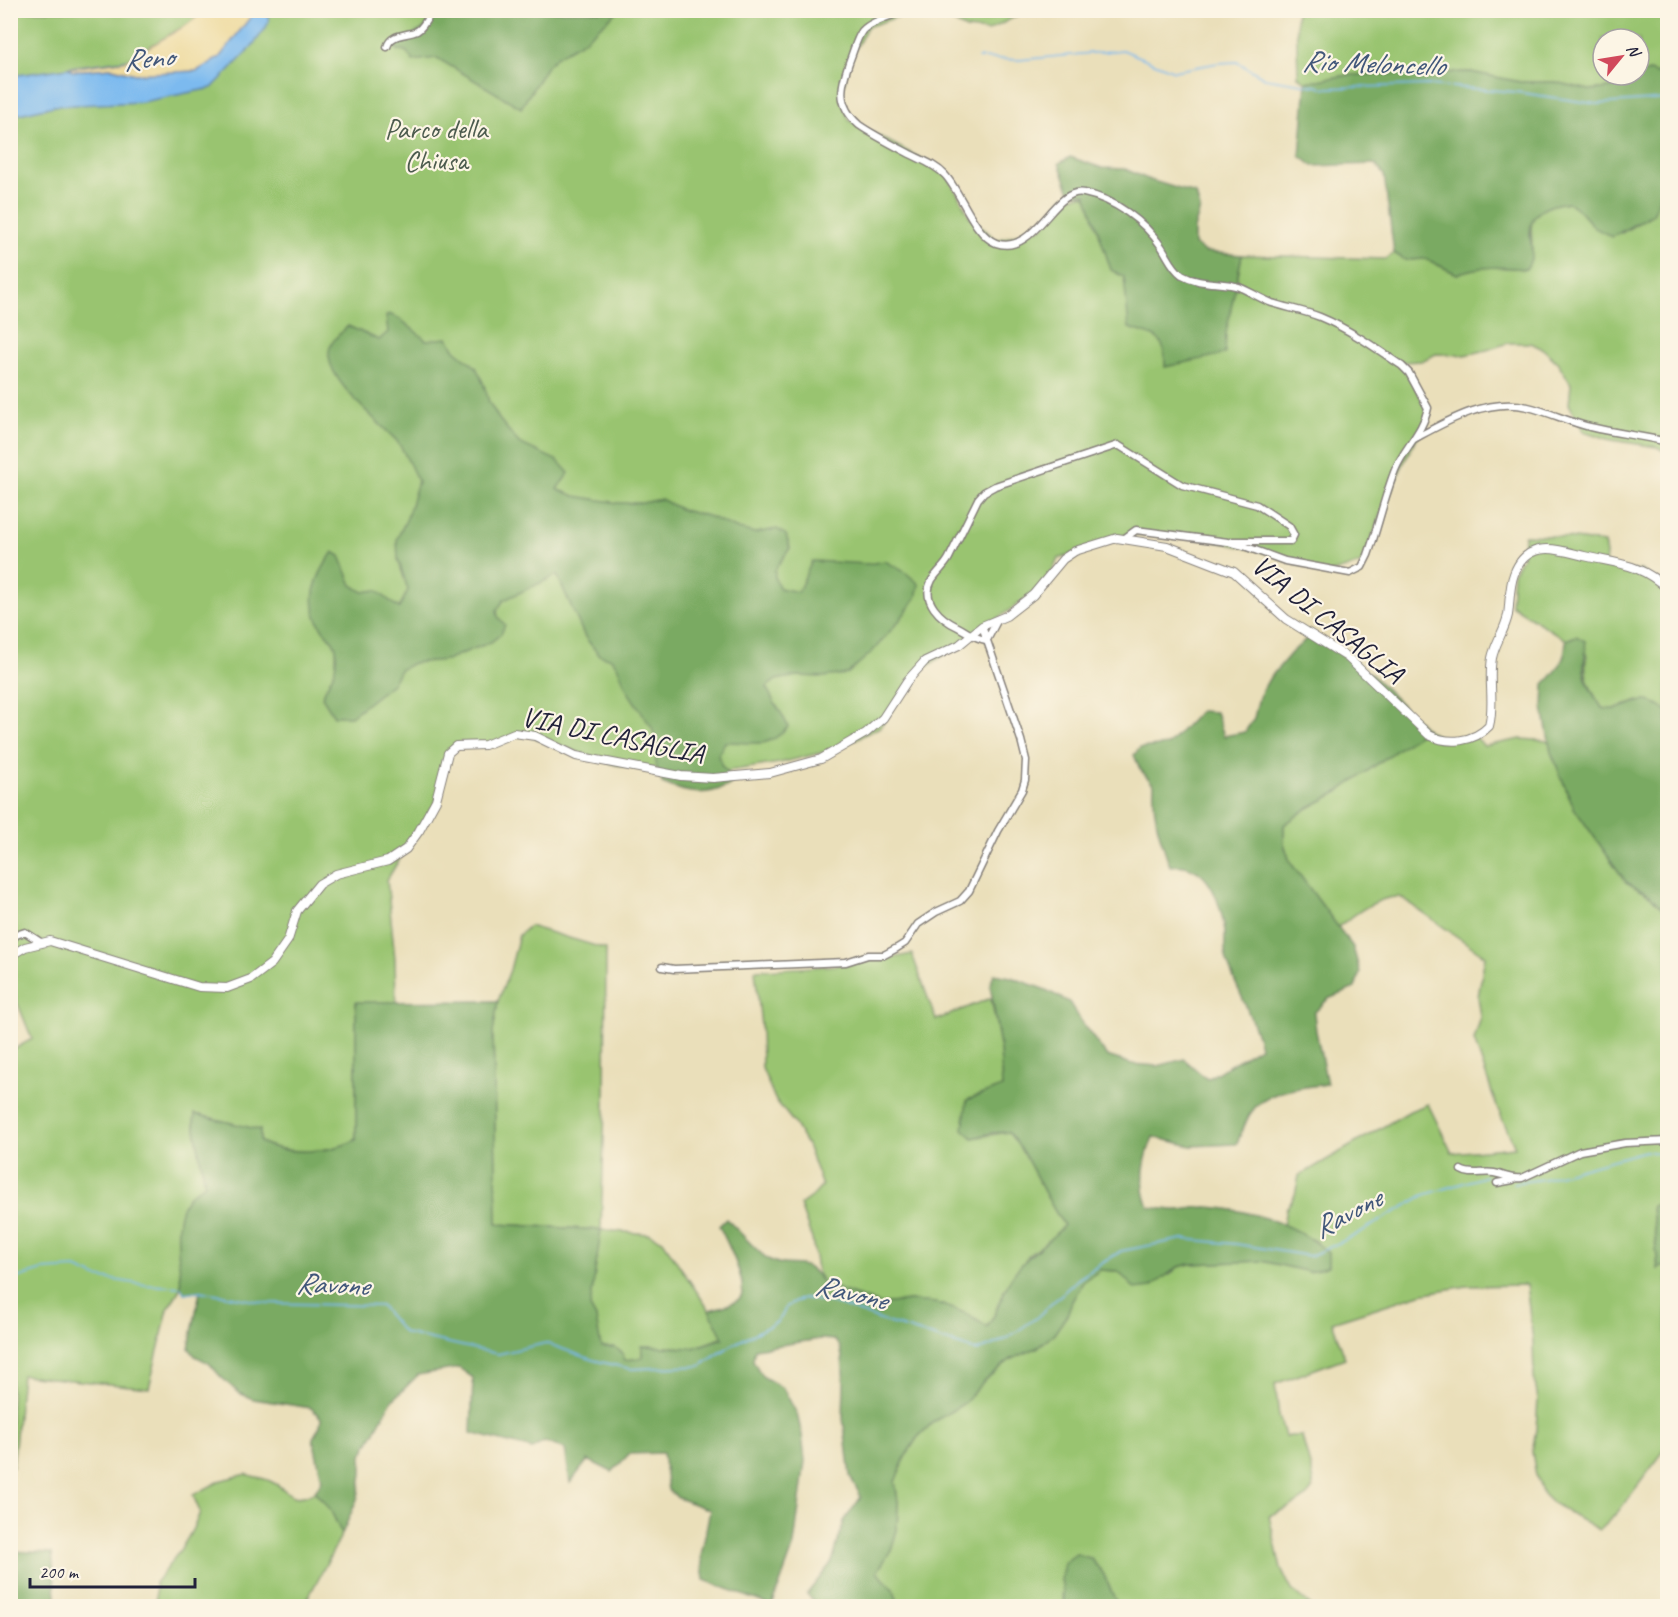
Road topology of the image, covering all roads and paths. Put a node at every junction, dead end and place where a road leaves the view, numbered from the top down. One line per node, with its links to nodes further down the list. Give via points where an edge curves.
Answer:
1 (432, 10): 5 (street, via 418,30 393,38)
2 (905, 10): 6 (street, via 862,32 841,87 848,115 859,126 942,172 990,240 1003,245 1023,239 1074,192 1115,203 1153,236 1184,276 1206,284 1239,287 1273,303 1319,317 1402,366 1428,408 1425,421)
3 (948, 10): 4 (street)
4 (971, 10)
5 (387, 47)
6 (1411, 441): 7 (street, via 1479,408 1502,405 1525,406 1589,427); 9 (street, via 1395,470 1368,555 1355,571 1285,561)
7 (1668, 442)
8 (1125, 538): 9 (street, via 1136,530); 10 (street, VIA DI CASAGLIA, via 1167,546 1234,572 1286,619 1347,657 1437,739 1462,740 1489,726 1492,657 1508,614 1514,574 1532,551 1560,550 1636,567); 11 (street, VIA DI CASAGLIA, via 1075,551 1063,559 1033,595)
9 (1228, 542): 13 (street, via 1291,541 1294,535 1289,526 1257,506 1182,486 1118,445 995,486 981,495 929,587 938,615)
10 (1668, 588)
11 (998, 620): 12 (street, VIA DI CASAGLIA); 14 (street)
12 (982, 626): 13 (street, VIA DI CASAGLIA); 14 (street)
13 (972, 634): 14 (street, via 976,639); 16 (street, VIA DI CASAGLIA, via 959,645 925,661 906,681 884,718 866,733 821,759 770,773 714,778 681,776 576,756 535,736 514,733 485,745 456,746 448,753 436,800 406,849 388,861 336,874 319,884 297,911 288,940 272,963 251,979 227,988 199,987 77,948 50,941)
14 (986, 640): 18 (street, via 1021,740 1025,780 969,891 960,901 918,924 905,943 884,955 846,962)
15 (10, 943): 16 (street, via 25,932)
16 (42, 943): 17 (street, VIA DI CASAGLIA)
17 (10, 956)
18 (662, 967)
19 (1668, 1141): 21 (street, via 1580,1151)
20 (1461, 1170): 21 (street)
21 (1514, 1179): 22 (street)
22 (1497, 1183)

